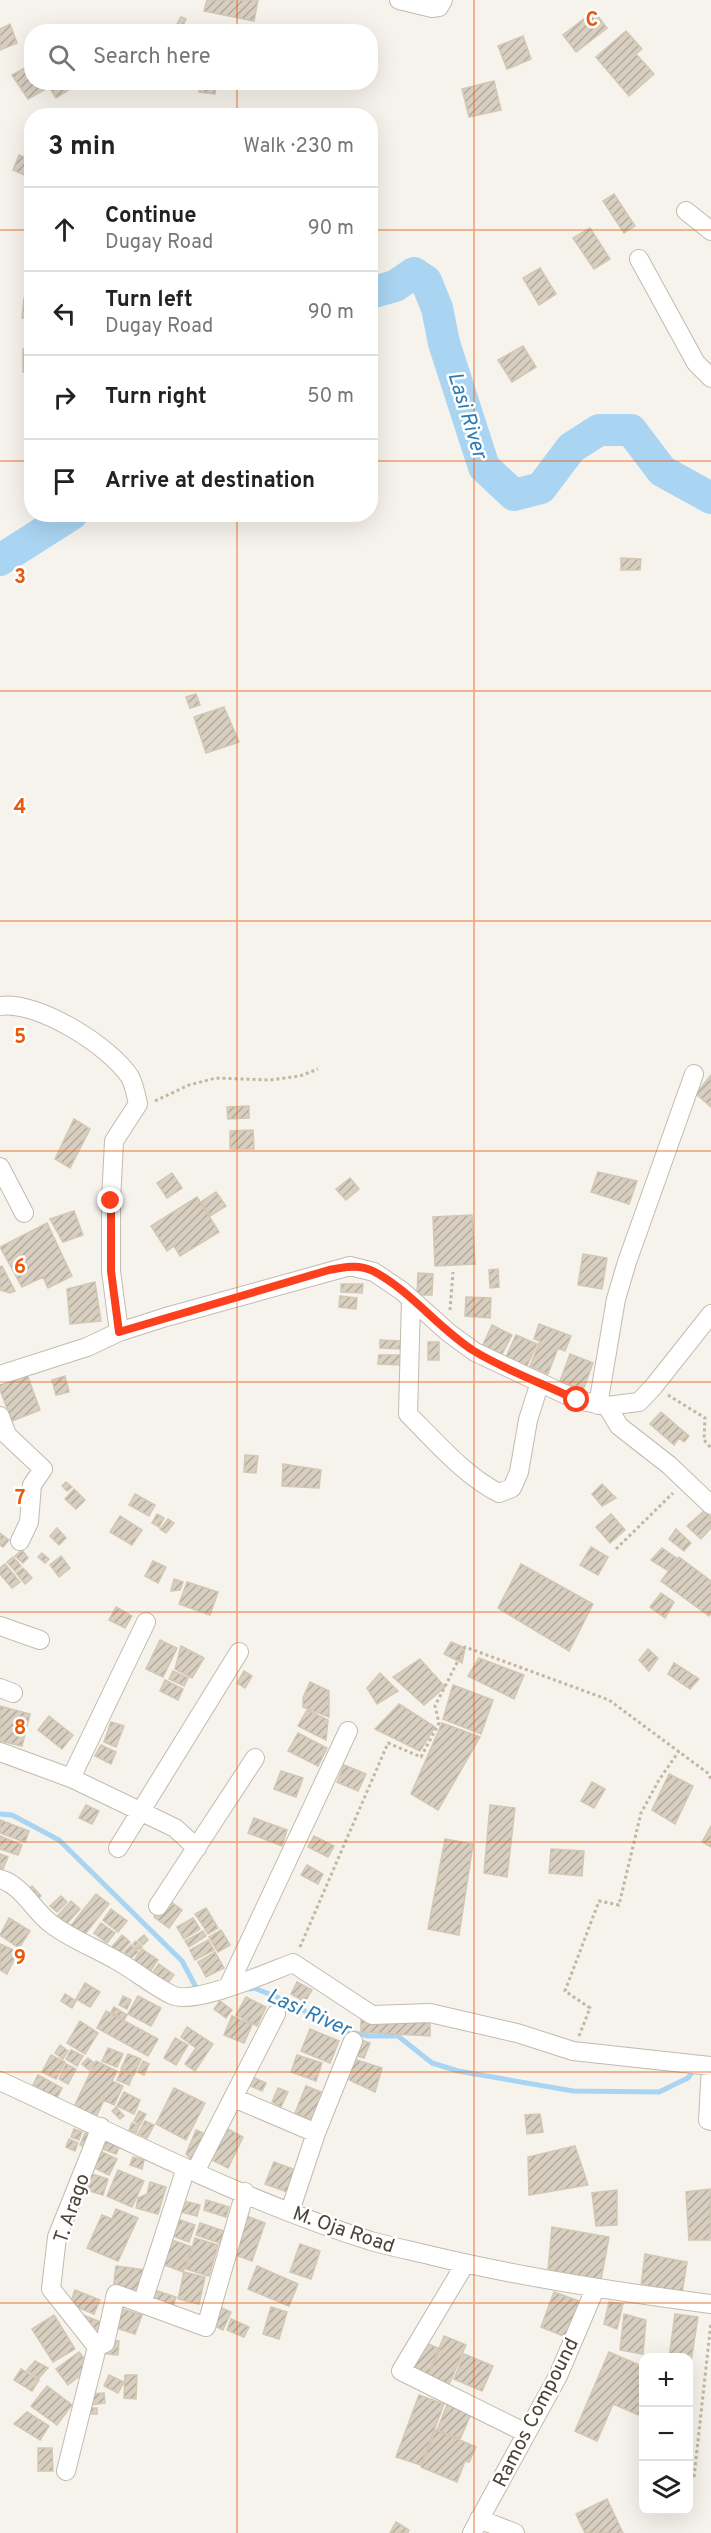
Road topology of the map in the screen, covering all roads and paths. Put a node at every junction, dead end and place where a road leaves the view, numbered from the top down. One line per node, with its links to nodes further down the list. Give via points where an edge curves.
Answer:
1 (399, 0): 2 (street, via 432,8 440,7)
2 (443, 0)
3 (686, 211): 4 (street)
4 (711, 231)
5 (639, 259): 6 (street, via 696,363)
6 (711, 378)
7 (0, 1006): 10 (street, via 9,1004 42,1012 67,1024 108,1054 130,1078)
8 (318, 1069): 10 (path, via 270,1080 216,1078 189,1085 159,1101)
9 (694, 1074): 21 (street, via 616,1299)
10 (138, 1104): 16 (street, via 114,1141 111,1271)
11 (0, 1167): 12 (street)
12 (24, 1213)
13 (453, 1272): 17 (path)
14 (411, 1300): 16 (street, via 374,1272 350,1266); 17 (street); 19 (street, via 408,1414 434,1441 499,1493 512,1488 519,1472 528,1420)
15 (711, 1314): 20 (street)
16 (119, 1332): 18 (street, via 87,1347)
17 (449, 1333): 19 (street, via 475,1352)
18 (0, 1374)
19 (540, 1382): 21 (street, via 577,1400)
20 (654, 1386): 21 (street, via 639,1402); 23 (path, via 705,1418 704,1440)
21 (603, 1405): 24 (street, via 620,1426)
22 (0, 1416): 26 (street, via 7,1435 43,1469 32,1485 29,1522)
23 (711, 1448)
24 (685, 1480): 25 (street); 27 (path)
25 (711, 1505)
26 (20, 1541)
27 (616, 1549)
28 (146, 1622): 36 (street)
29 (0, 1626): 30 (street)
30 (40, 1640)
31 (239, 1653): 38 (street)
32 (348, 1731): 44 (street)
33 (678, 1751): 37 (path, via 709,1774); 43 (path, via 609,1700 465,1647 435,1706 439,1723 422,1757 388,1743); 47 (path, via 641,1813 619,1905 599,1901 565,1991 590,2008)
34 (0, 1752): 36 (street)
35 (255, 1758): 40 (street)
36 (71, 1778): 38 (street)
37 (711, 1780)
38 (141, 1812): 39 (street); 40 (street, via 175,1828)
39 (118, 1848)
40 (197, 1848): 42 (street)
41 (0, 1879): 44 (street, via 21,1892 39,1915 61,1932 114,1958 173,1996 210,1994)
42 (158, 1906)
43 (293, 1963): 44 (street); 47 (street, via 372,2015 430,2013 517,2033)
44 (228, 1987)
45 (276, 2014): 50 (street)
46 (354, 2041): 53 (street)
47 (573, 2051): 48 (street)
48 (703, 2065): 51 (street)
49 (0, 2081): 52 (street, M. Oja Road)
50 (234, 2098): 53 (street); 54 (street)
51 (711, 2121)
52 (101, 2127): 54 (street, M. Oja Road); 62 (street, T. Arago, via 57,2237 51,2289)
53 (316, 2133): 56 (street)
54 (190, 2170): 55 (street, M. Oja Road); 59 (street)
55 (245, 2193): 56 (street, M. Oja Road); 59 (street, via 206,2327)
56 (290, 2211): 57 (street, M. Oja Road, via 372,2241)
57 (465, 2264): 58 (street, M. Oja Road); 63 (street, via 401,2371)
58 (595, 2289): 60 (street, M. Oja Road); 63 (street, Ramos Compound, via 558,2376)
59 (142, 2304): 62 (street, via 116,2294 105,2343)
60 (711, 2304)
61 (711, 2317): 65 (path)
62 (97, 2347): 64 (street)
63 (526, 2433): 66 (street, Ramos Compound)
64 (66, 2471)
65 (694, 2477)
66 (475, 2526): 67 (street)
67 (514, 2533)

